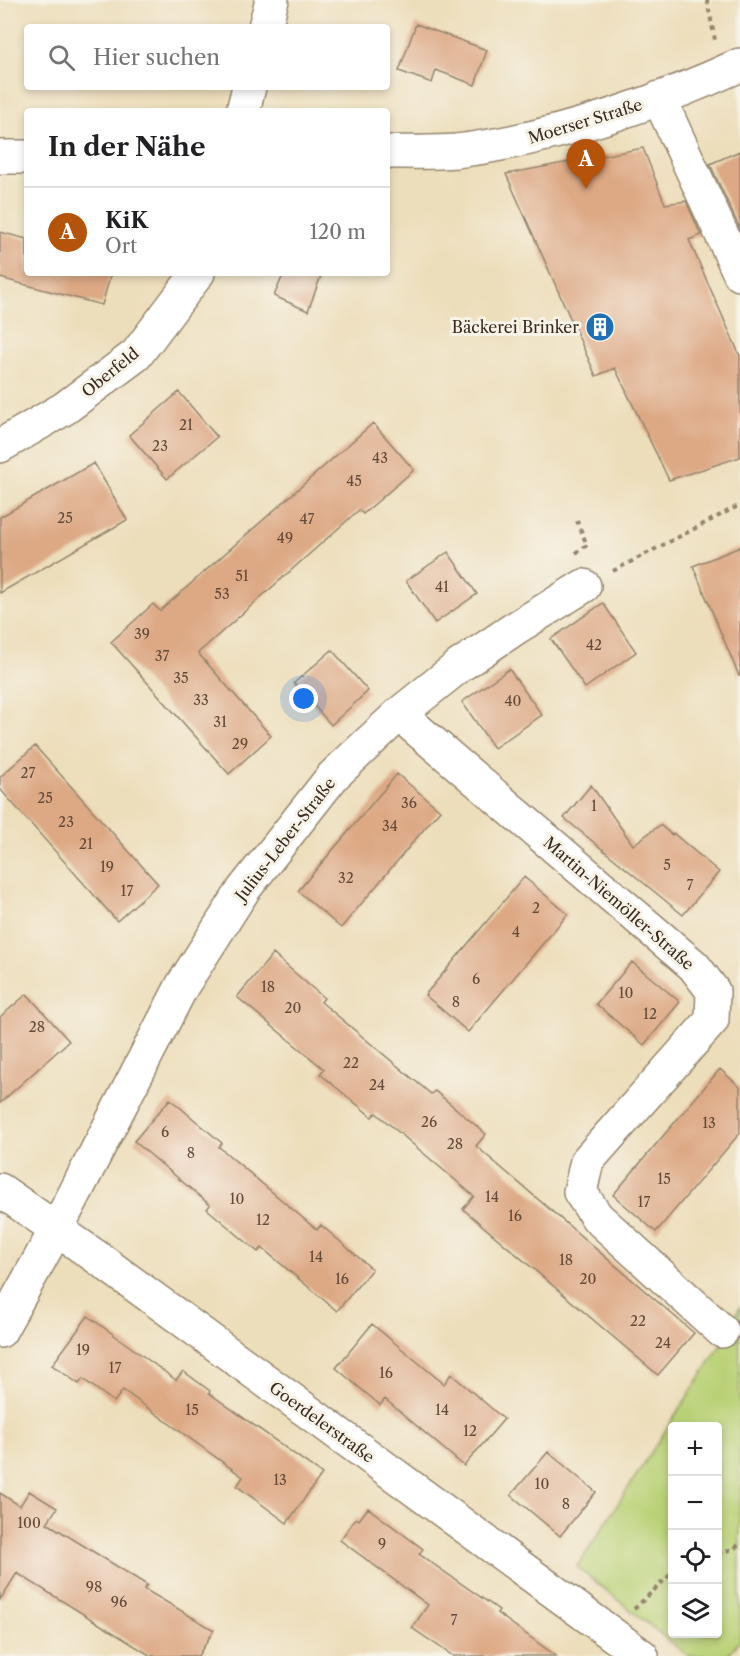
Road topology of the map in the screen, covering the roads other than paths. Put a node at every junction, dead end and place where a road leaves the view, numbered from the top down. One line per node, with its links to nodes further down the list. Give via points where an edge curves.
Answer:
1 (272, 0): 2 (street)
2 (266, 24)
3 (740, 65): 5 (street, Moerser Straße)
4 (248, 90): 6 (street)
5 (659, 98): 7 (street, Moerser Straße, via 540,137 454,151); 10 (street)
6 (244, 108)
7 (390, 153)
8 (24, 157): 9 (street)
9 (0, 158)
10 (740, 274)
11 (196, 276): 12 (street, Oberfeld, via 136,355 65,408)
12 (0, 446)
13 (584, 586): 14 (street, Julius-Leber-Straße, via 468,660)
14 (399, 714): 16 (street, Julius-Leber-Straße, via 333,776 244,889 182,986); 18 (street, Martin-Niemöller-Straße, via 694,966 713,991 712,1020 587,1161 580,1192 597,1217)
15 (0, 1190): 16 (street, Goerdelerstraße)
16 (56, 1230): 17 (street, Julius-Leber-Straße); 19 (street, Goerdelerstraße)
17 (0, 1331)
18 (722, 1331)
19 (642, 1656)

